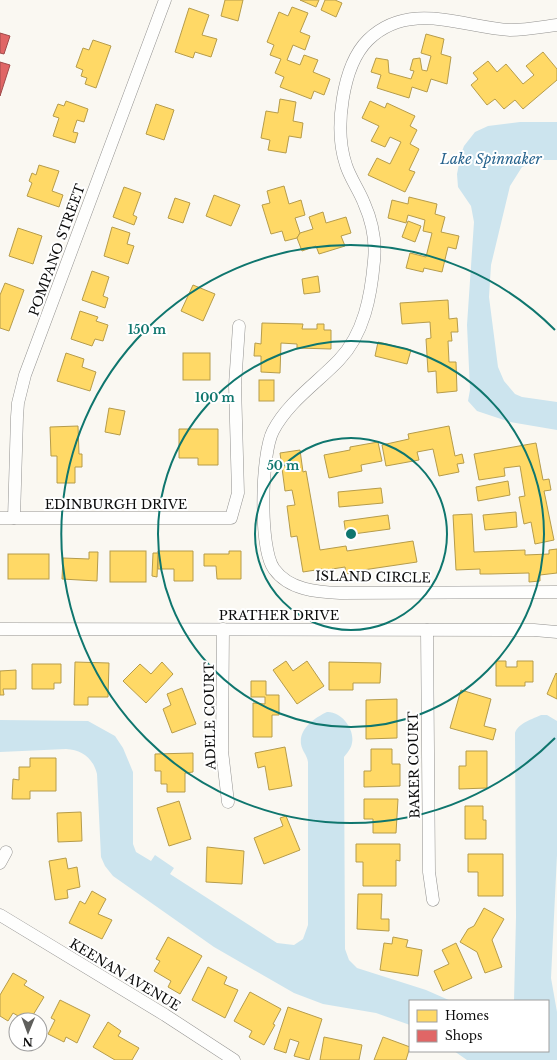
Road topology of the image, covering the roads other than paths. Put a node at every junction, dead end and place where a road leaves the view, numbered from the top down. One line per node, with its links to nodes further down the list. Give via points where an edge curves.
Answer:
1 (165, 0): 5 (street, POMPANO STREET, via 25,375 18,403)
2 (557, 25): 6 (street, ISLAND CIRCLE, via 510,30 438,18 418,18 394,23 380,30 358,51 344,91 341,136 346,166 365,204 372,230 374,258 371,289 363,320 350,347 287,410 271,434 267,449 264,493 268,556 274,569 296,586 340,593)
3 (239, 326): 5 (street, EDINBURGH DRIVE, via 236,385 238,493 231,518)
4 (0, 518): 5 (street, EDINBURGH DRIVE)
5 (14, 518)
6 (557, 592)
7 (0, 629): 8 (street, PRATHER DRIVE)
8 (223, 629): 9 (street, PRATHER DRIVE); 11 (street, ADELE COURT, via 222,751)
9 (427, 630): 10 (street, PRATHER DRIVE); 14 (street, BAKER COURT, via 429,872)
10 (557, 632)
11 (228, 802)
12 (6, 852): 13 (street)
13 (0, 862)
14 (433, 900)
15 (0, 915): 16 (street, KEENAN AVENUE)
16 (234, 1060)

